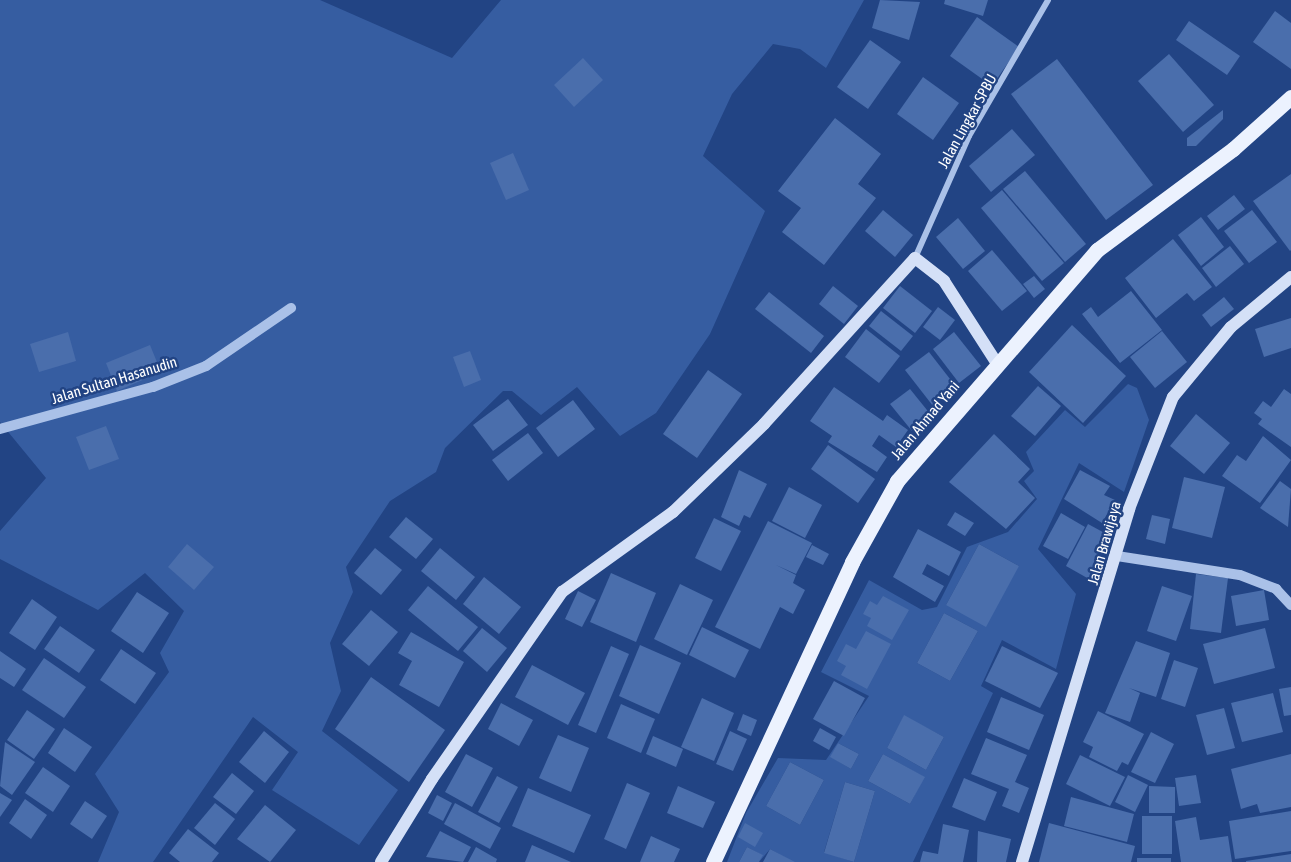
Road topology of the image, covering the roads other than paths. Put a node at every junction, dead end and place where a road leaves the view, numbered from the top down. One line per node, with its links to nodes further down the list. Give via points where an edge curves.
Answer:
1 (1048, 0): 3 (street, Jalan Lingkar SPBU, via 969,136)
2 (1291, 97): 6 (main road, Jalan Ahmad Yani, via 1233,150 1097,250)
3 (915, 258): 6 (main road, via 944,281); 10 (main road, via 764,424 681,505 562,592 432,779)
4 (1291, 277): 8 (main road, Jalan Brawijaya, via 1231,327 1173,397)
5 (291, 308): 7 (street, Jalan Sultan Hasanudin, via 206,366 153,387)
6 (996, 362): 11 (main road, Jalan Ahmad Yani, via 885,499)
7 (0, 429)
8 (1117, 556): 9 (street, via 1240,575 1276,589); 12 (main road, Jalan Brawijaya)
9 (1291, 605)
10 (381, 862)
11 (713, 862)
12 (1022, 862)

